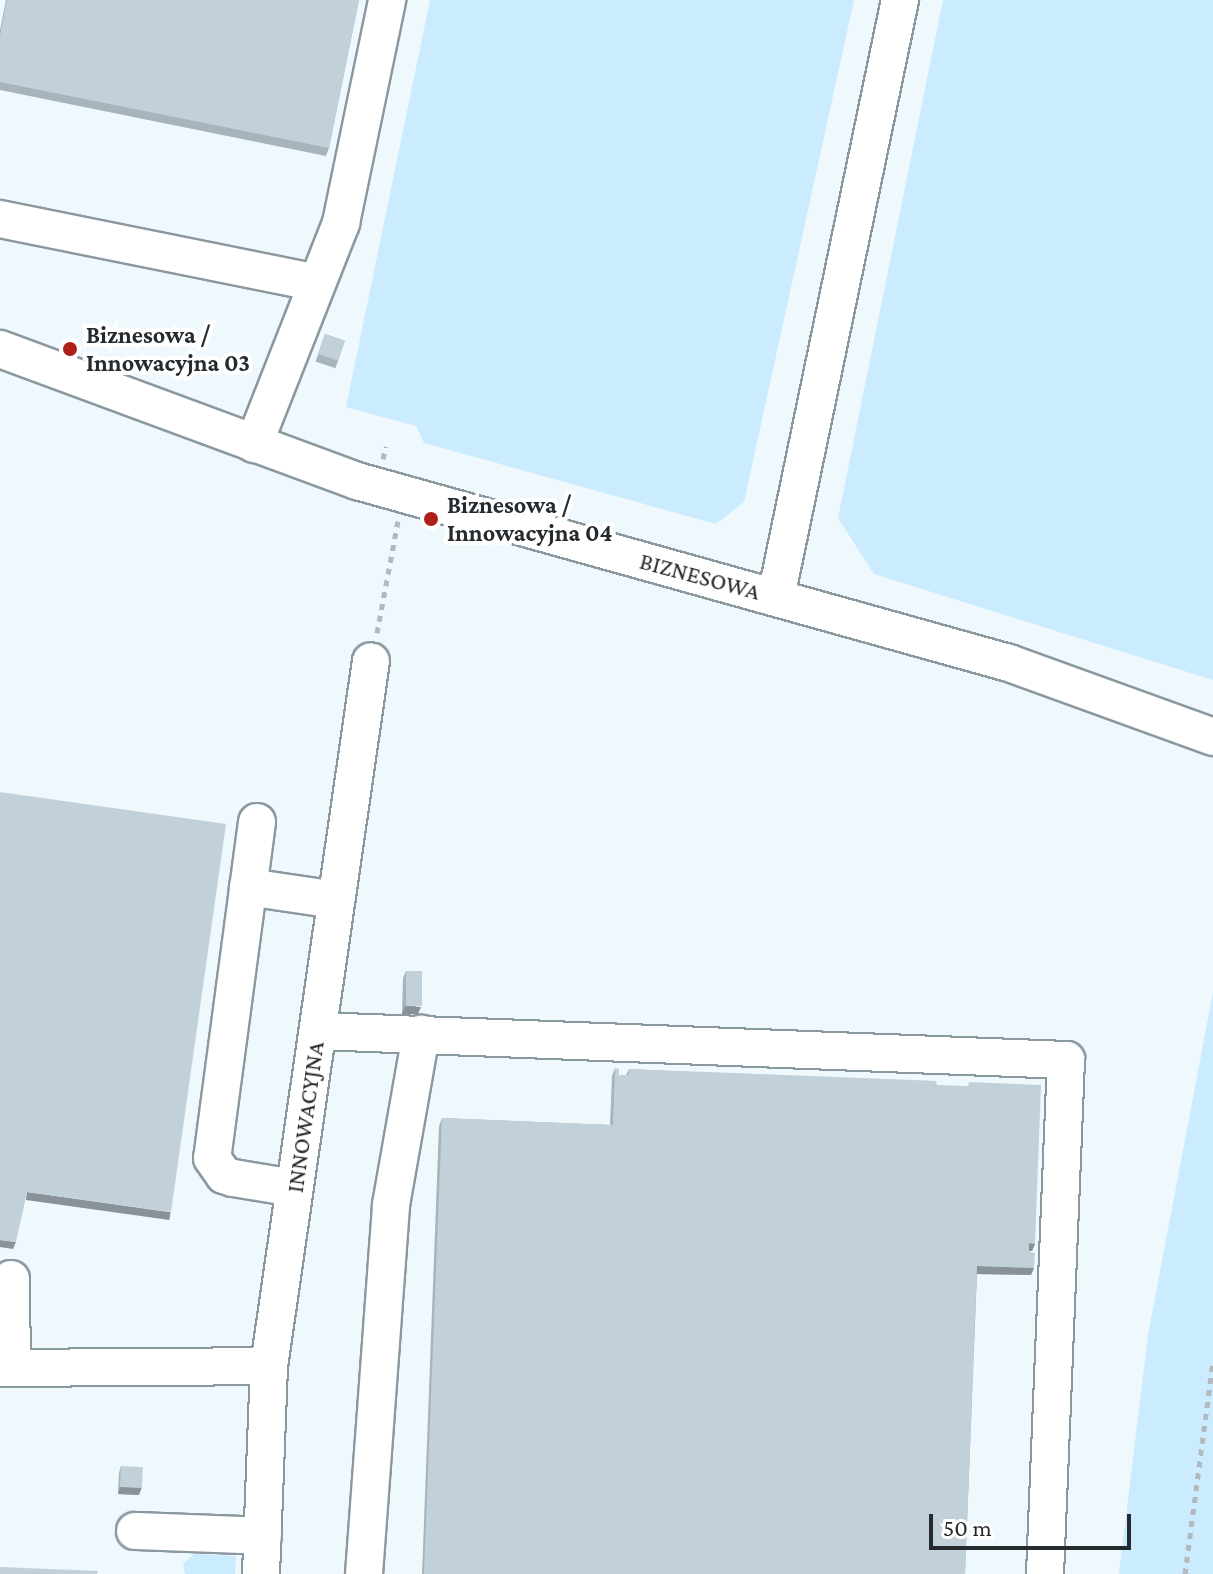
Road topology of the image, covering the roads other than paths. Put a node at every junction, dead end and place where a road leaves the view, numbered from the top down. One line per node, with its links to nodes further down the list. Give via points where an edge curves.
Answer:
1 (387, 0): 4 (street, via 341,223)
2 (900, 0): 7 (street, BIZNESOWA)
3 (0, 219): 4 (street)
4 (316, 283): 6 (street)
5 (0, 349): 6 (street, BIZNESOWA)
6 (254, 444): 7 (street, BIZNESOWA, via 403,494)
7 (776, 597): 9 (street, via 1009,663)
8 (371, 661): 12 (street, INNOWACYJNA)
9 (1213, 737)
10 (257, 822): 11 (street)
11 (248, 887): 12 (street); 15 (street, via 212,1158 233,1178)
12 (336, 900): 13 (street, INNOWACYJNA)
13 (318, 1031): 14 (street); 15 (street, INNOWACYJNA)
14 (421, 1034): 22 (street, via 391,1205); 23 (street, via 1066,1060)
15 (294, 1188): 17 (street, INNOWACYJNA)
16 (11, 1279): 18 (street)
17 (269, 1366): 18 (street); 20 (street, INNOWACYJNA)
18 (6, 1368)
19 (135, 1531): 20 (street)
20 (263, 1536): 21 (street, INNOWACYJNA)
21 (261, 1574)
22 (364, 1574)
23 (1045, 1574)

